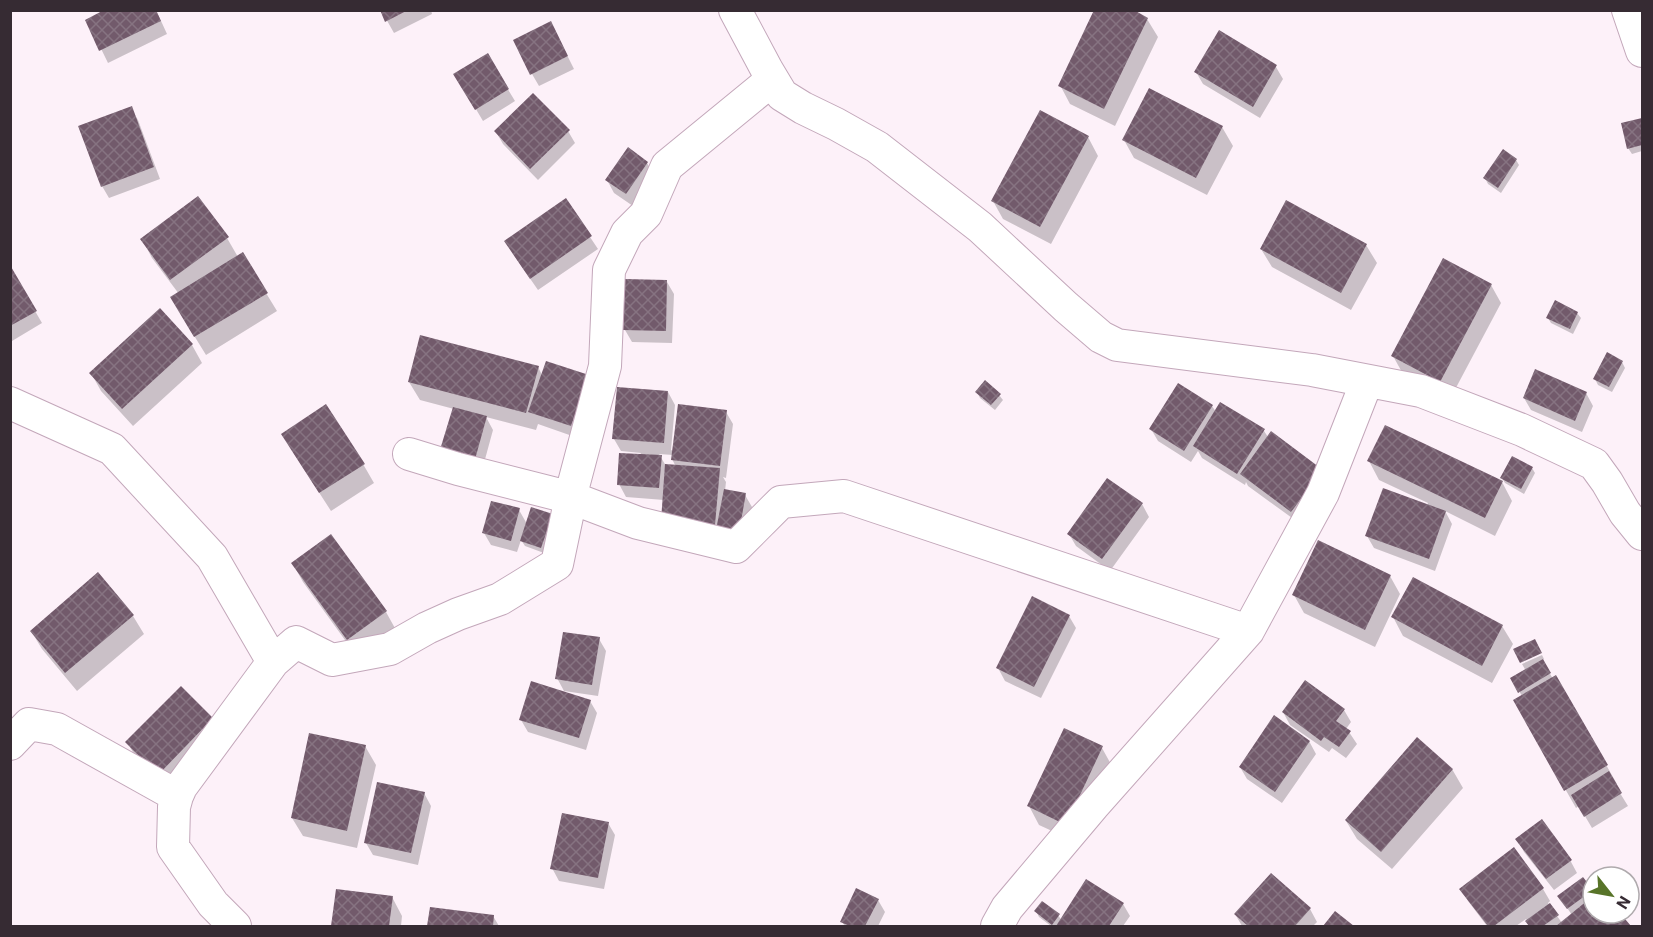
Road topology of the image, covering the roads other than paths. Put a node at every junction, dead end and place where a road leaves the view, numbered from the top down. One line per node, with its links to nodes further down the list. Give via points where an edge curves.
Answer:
1 (735, 10): 4 (street)
2 (1628, 10): 3 (street)
3 (1642, 51)
4 (772, 80): 5 (street, via 782,95 877,147 980,227 1101,337 1117,345 1312,370); 8 (street, via 667,166 646,214 627,233 609,270 605,366)
5 (1367, 381): 9 (street, via 1421,391 1522,430 1594,464); 10 (street, via 1323,493)
6 (10, 403): 11 (street, via 112,449 212,556)
7 (409, 454): 8 (street)
8 (572, 498): 10 (street, via 638,523 736,547 781,502 844,496); 11 (street, via 557,564 500,599 427,628 390,649 332,660 296,642)
9 (1642, 534)
10 (1248, 631): 15 (street, via 1079,823 1007,908)
11 (273, 662): 13 (street)
12 (10, 744): 13 (street, via 29,724 57,729)
13 (177, 796): 14 (street, via 173,847 213,904)
14 (236, 927)
15 (997, 927)

